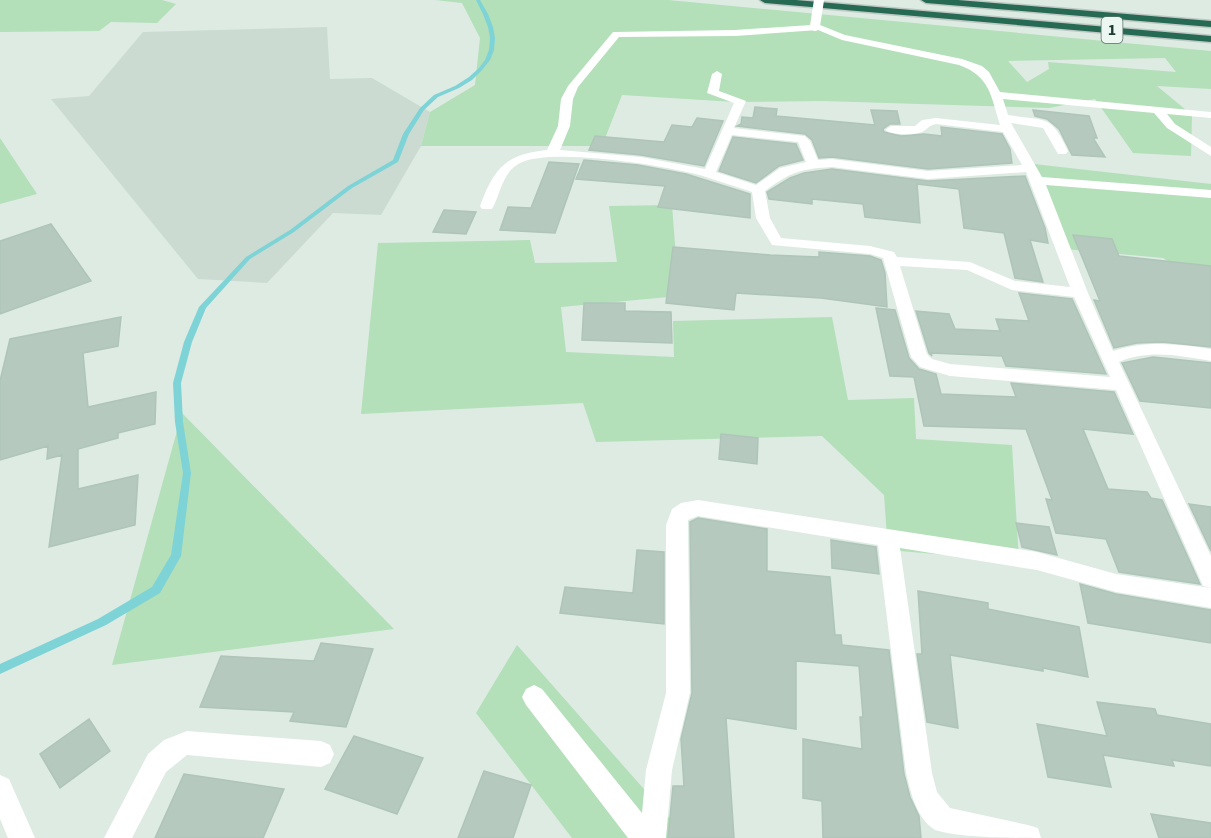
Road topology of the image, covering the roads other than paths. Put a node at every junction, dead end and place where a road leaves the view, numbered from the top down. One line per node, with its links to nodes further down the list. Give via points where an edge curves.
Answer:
1 (765, 0): 11 (highway)
2 (819, 0): 9 (street, bridge)
3 (836, 0): 10 (highway, 1)
4 (926, 0): 8 (highway, 1)
5 (943, 0): 6 (highway, 1)
6 (1080, 11): 7 (highway, via 1114,8); 8 (highway, 1)
7 (1211, 14)
8 (1211, 23)
9 (816, 27): 13 (street, via 842,37 978,68); 21 (street, via 735,33 616,34 573,86 564,126)
10 (1211, 32)
11 (1211, 41)
12 (717, 74): 18 (street, via 713,93 740,101)
13 (996, 94): 14 (street); 16 (street)
14 (1157, 110): 15 (street); 20 (street, via 1171,126)
15 (1211, 115)
16 (1005, 124): 17 (street, via 936,121 926,122 918,130); 19 (street, via 1047,125); 23 (street)
17 (891, 130)
18 (729, 131): 22 (street, via 801,139); 24 (street)
19 (1062, 151)
20 (1211, 153)
21 (552, 154): 24 (street, via 617,159); 28 (street, via 523,157 510,165 495,184)
22 (813, 164): 23 (street, via 928,175); 26 (street, via 784,171)
23 (1029, 168): 25 (street)
24 (709, 174): 26 (street)
25 (1038, 181): 27 (street); 30 (street)
26 (758, 190): 29 (street, via 764,223 777,242 880,251)
27 (1211, 194)
28 (487, 206)
29 (892, 261): 30 (street, via 970,266 1012,285); 33 (street, via 919,357 926,363 950,370)
30 (1080, 293): 32 (street)
31 (1211, 355): 32 (street, via 1160,348 1120,354)
32 (1109, 360): 33 (street)
33 (1122, 384): 35 (street)
34 (888, 539): 36 (street, via 1037,561 1116,583); 43 (street, via 698,508 679,515 678,693 659,770); 44 (street, via 919,773 926,799 943,820)
35 (1209, 566)
36 (1211, 598)
37 (534, 697): 42 (street)
38 (321, 754): 41 (street, via 188,743 172,749 157,763)
39 (0, 788): 40 (street)
40 (22, 838)
41 (117, 838)
42 (645, 838)
43 (653, 838)
44 (1028, 838)

